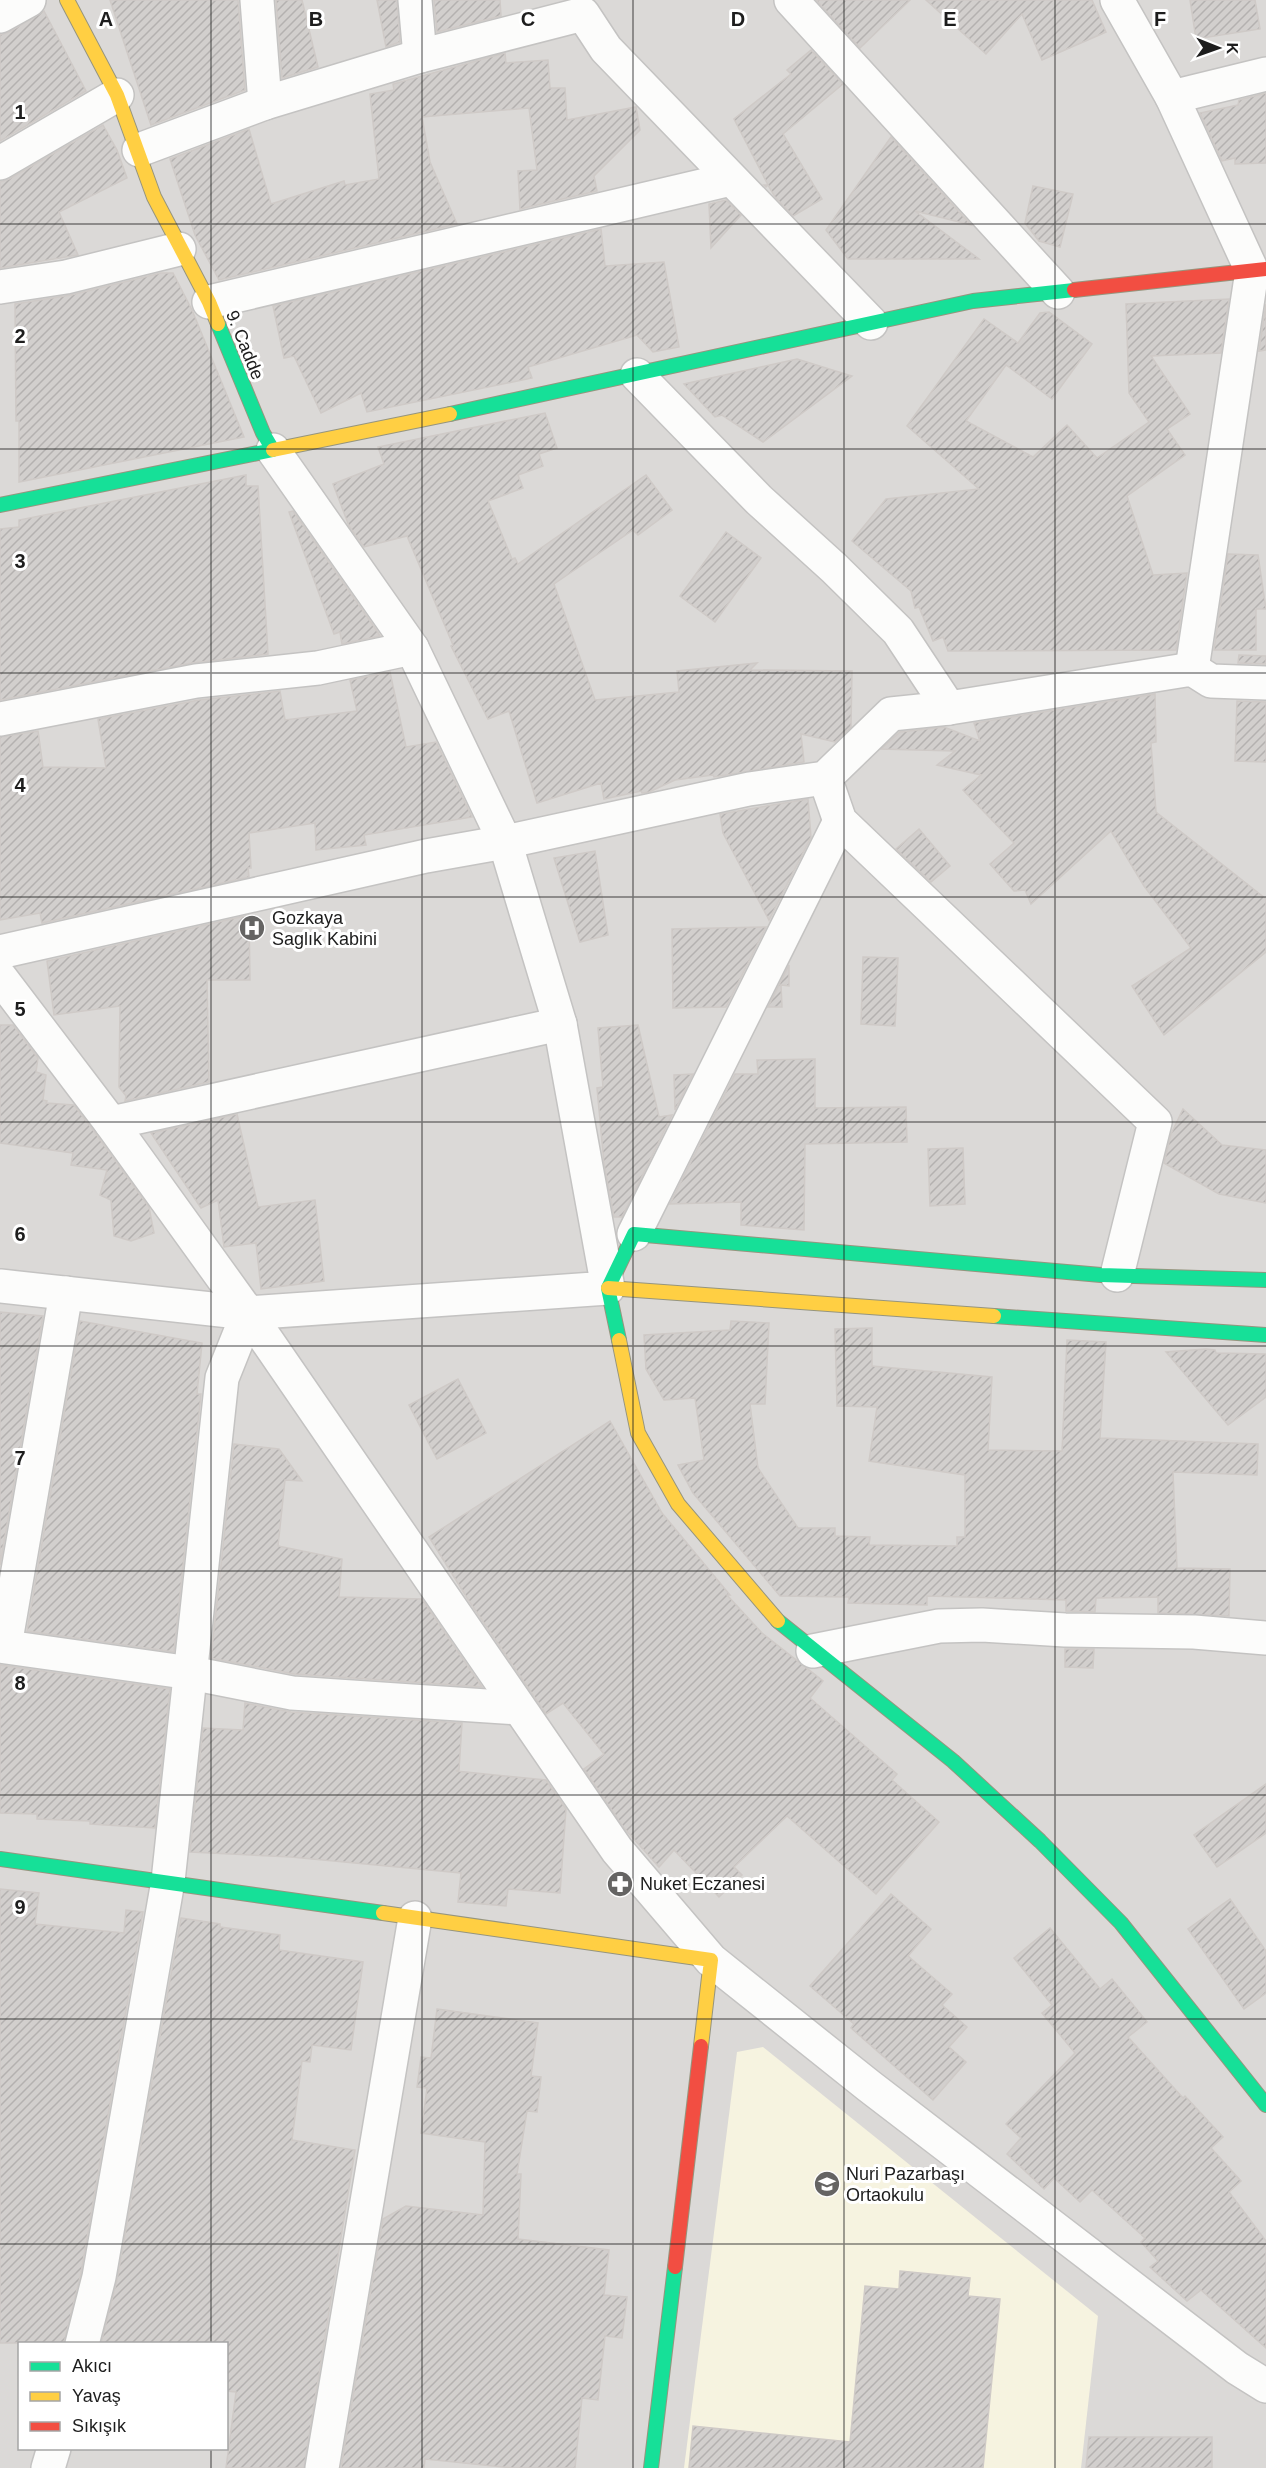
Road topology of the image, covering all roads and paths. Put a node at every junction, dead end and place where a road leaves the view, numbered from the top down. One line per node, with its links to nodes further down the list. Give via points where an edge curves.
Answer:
1 (29, 0): 8 (street)
2 (67, 0): 11 (street, 9. Cadde)
3 (257, 0): 13 (street)
4 (415, 0): 9 (street)
5 (791, 0): 20 (street)
6 (1117, 0): 12 (street)
7 (582, 7): 9 (street); 16 (street, via 606,49)
8 (0, 16)
9 (420, 56): 13 (street)
10 (1266, 74): 12 (street)
11 (117, 95): 14 (street, 9. Cadde); 15 (street)
12 (1172, 97): 18 (street)
13 (265, 103): 14 (street)
14 (139, 150): 17 (street, 9. Cadde, via 154,197)
15 (0, 163)
16 (730, 179): 21 (street); 22 (street)
17 (180, 249): 19 (street, via 66,277); 21 (street, 9. Cadde)
18 (1259, 270): 20 (street); 27 (street)
19 (0, 287)
20 (1058, 292): 22 (street, via 973,301)
21 (209, 302): 24 (street, 9. Cadde)
22 (871, 323): 23 (street)
23 (637, 375): 24 (street); 29 (street, via 759,500 898,632)
24 (273, 450): 25 (street); 26 (street)
25 (0, 505)
26 (412, 648): 30 (street, via 318,668 196,681); 33 (street)
27 (1192, 669): 28 (street, via 1211,681); 29 (street)
28 (1266, 683)
29 (950, 708): 31 (street, via 891,714)
30 (0, 719)
31 (825, 778): 32 (street); 33 (street, via 748,789)
32 (840, 821): 38 (street); 39 (street, via 1155,1122)
33 (505, 842): 34 (street, via 426,856); 36 (street)
34 (0, 952)
35 (0, 976): 37 (street)
36 (560, 1024): 37 (street); 42 (street)
37 (111, 1123): 44 (street)
38 (634, 1234): 39 (street); 42 (street)
39 (1117, 1275): 40 (street)
40 (1266, 1280)
41 (0, 1286): 43 (street)
42 (608, 1288): 44 (street); 45 (street); 48 (street, via 638,1433 678,1504 774,1618)
43 (66, 1293): 44 (street); 47 (street)
44 (248, 1313): 49 (street, via 222,1378); 50 (street)
45 (1266, 1335)
46 (1266, 1638): 48 (street, via 1194,1632 939,1626)
47 (2, 1646): 49 (street)
48 (813, 1651): 55 (street, via 953,1761 1041,1841 1121,1923)
49 (191, 1673): 50 (street, via 292,1693); 52 (street)
50 (518, 1708): 54 (street, via 617,1850)
51 (0, 1859): 52 (street)
52 (168, 1881): 53 (street); 56 (street, via 99,2277)
53 (415, 1918): 54 (street); 60 (street)
54 (711, 1960): 57 (street, via 879,2093); 61 (street)
55 (1266, 2104)
56 (81, 2342)
57 (1266, 2386)
58 (53, 2450): 59 (street)
59 (48, 2468)
60 (322, 2468)
61 (651, 2468)

